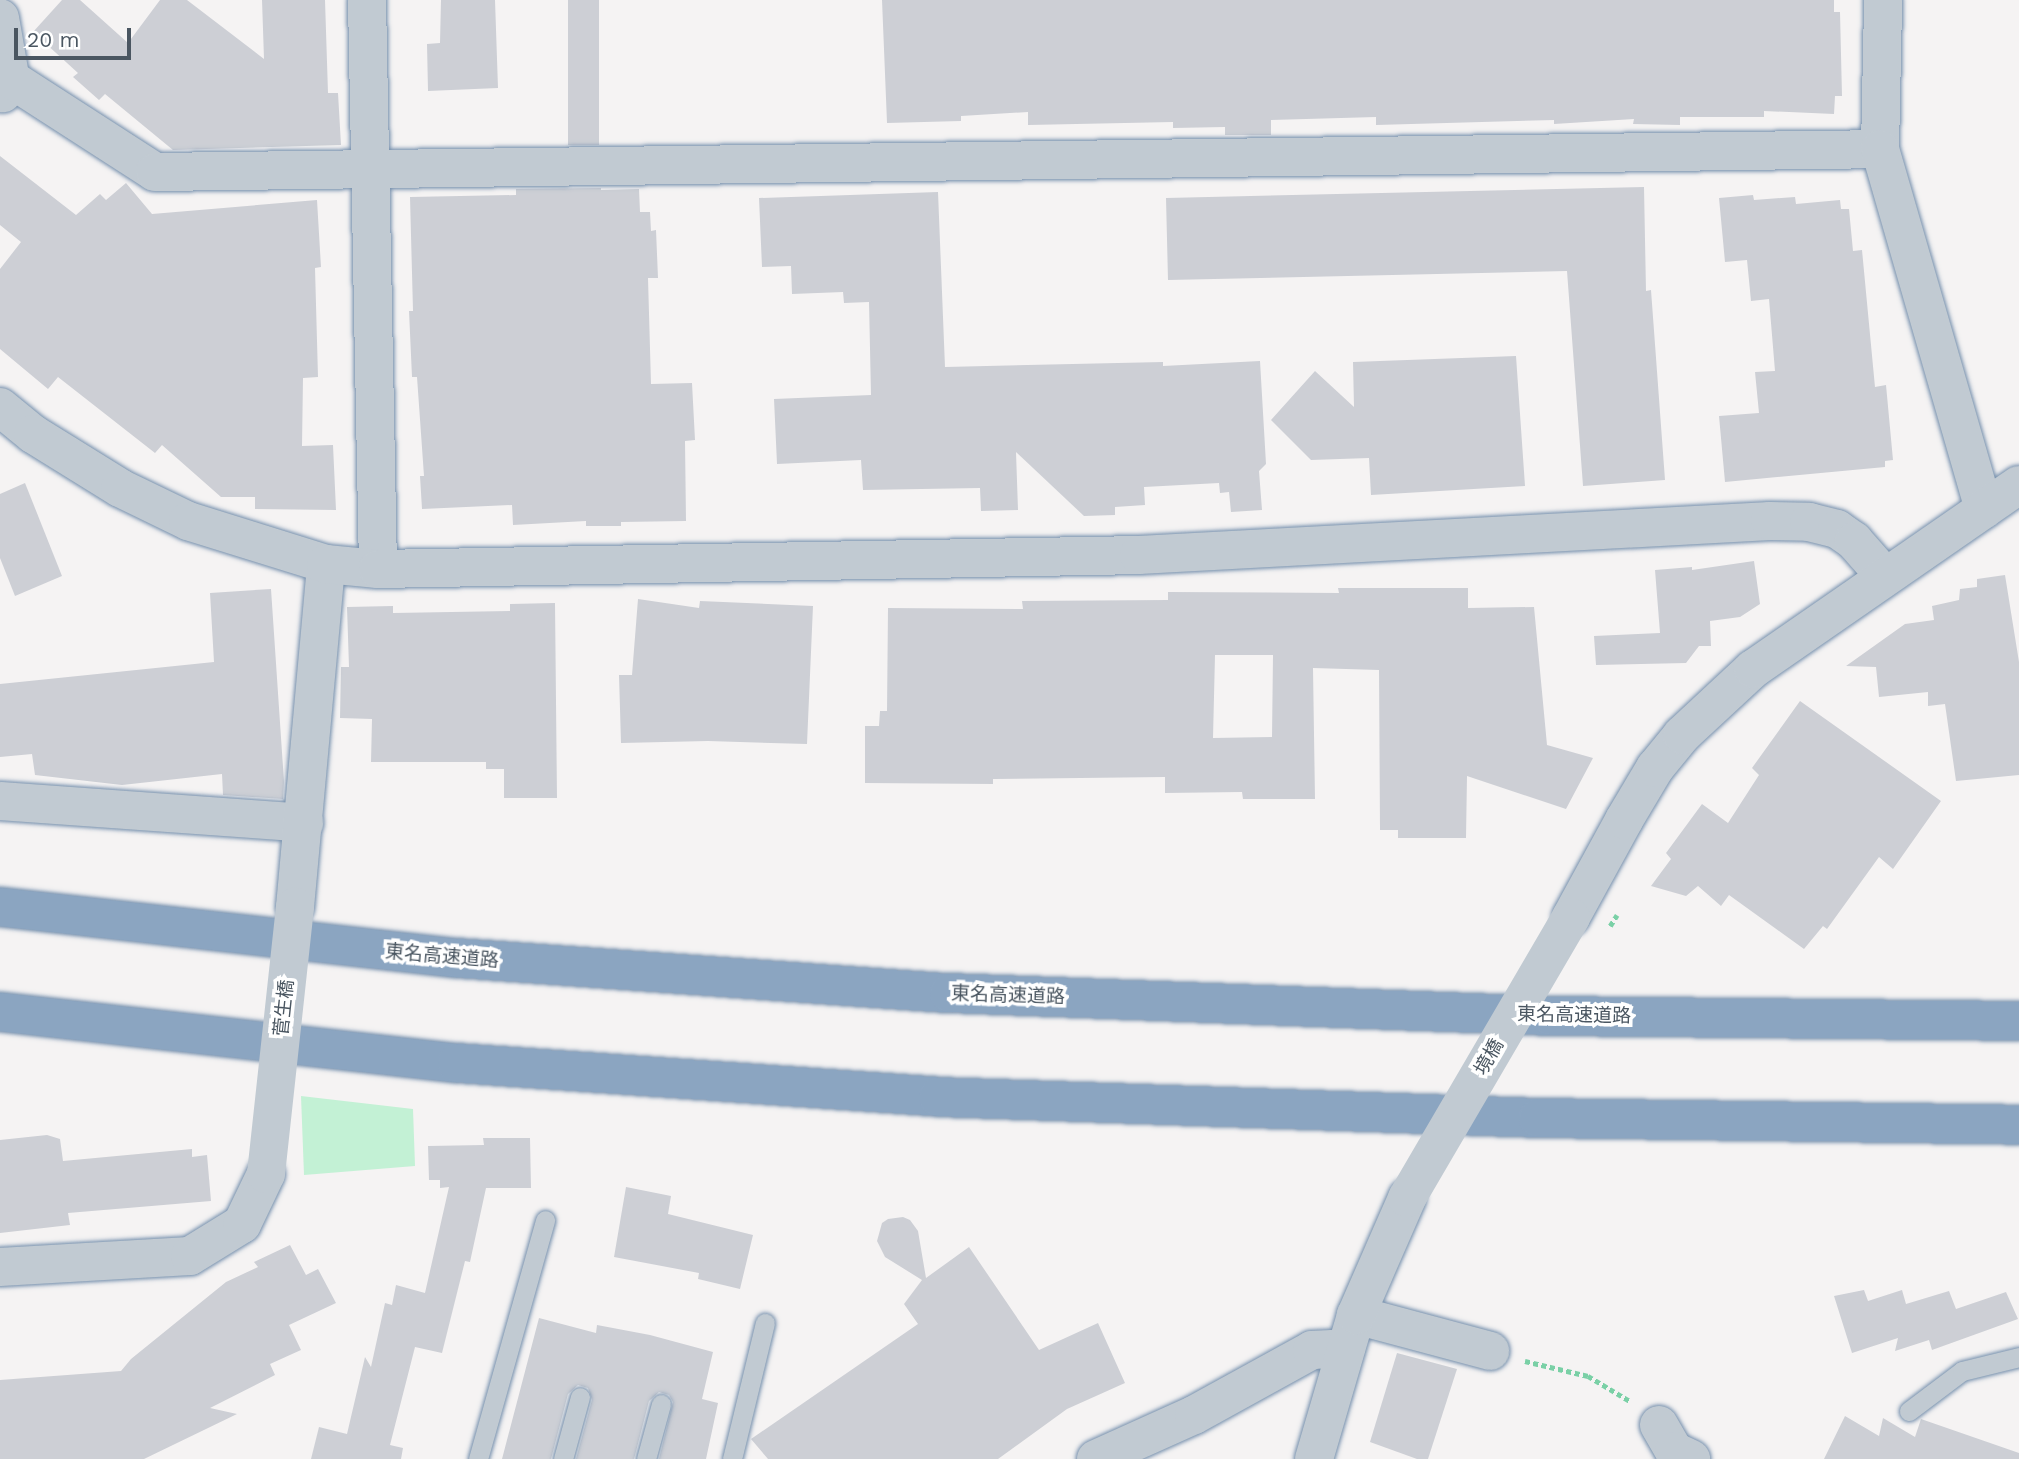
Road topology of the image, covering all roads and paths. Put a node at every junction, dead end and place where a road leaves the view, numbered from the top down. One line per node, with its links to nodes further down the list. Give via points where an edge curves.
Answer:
1 (367, 0): 6 (street)
2 (1883, 0): 5 (street)
3 (0, 18): 4 (street)
4 (4, 84): 6 (street, via 155,173)
5 (1880, 149): 6 (street); 9 (street)
6 (368, 171): 11 (street)
7 (0, 407): 10 (street, via 33,434 120,488 177,516)
8 (2019, 485): 9 (street, 境橋)
9 (1984, 509): 12 (street, 境橋)
10 (326, 564): 11 (street); 14 (street, 菅生橋)
11 (379, 569): 12 (street, via 1139,555 1770,521 1809,522 1837,529)
12 (1884, 575): 22 (street, 境橋, bridge, via 1753,669 1682,735 1655,768 1407,1198)
13 (0, 801): 14 (street)
14 (303, 833): 20 (street, 菅生橋, bridge, via 266,1174 242,1224 190,1256)
15 (0, 907): 17 (highway, 東名高速道路, via 457,958 949,993 1550,1016)
16 (0, 1012): 18 (highway, via 457,1063 938,1097 1538,1118)
17 (2019, 1021)
18 (2019, 1125)
19 (545, 1220): 29 (lane)
20 (0, 1267)
21 (765, 1323): 32 (lane)
22 (1351, 1332): 23 (street); 33 (street, via 1194,1415); 34 (street, 境橋)
23 (1490, 1351): 28 (path, via 1588,1376 1622,1394)
24 (2019, 1357): 27 (lane, via 1962,1370)
25 (580, 1397): 30 (lane)
26 (661, 1404): 31 (lane)
27 (1909, 1411)
28 (1659, 1425): 35 (street, via 1674,1451)
29 (478, 1459)
30 (562, 1459)
31 (646, 1459)
32 (732, 1459)
33 (1096, 1459)
34 (1314, 1459)
35 (1691, 1459)

